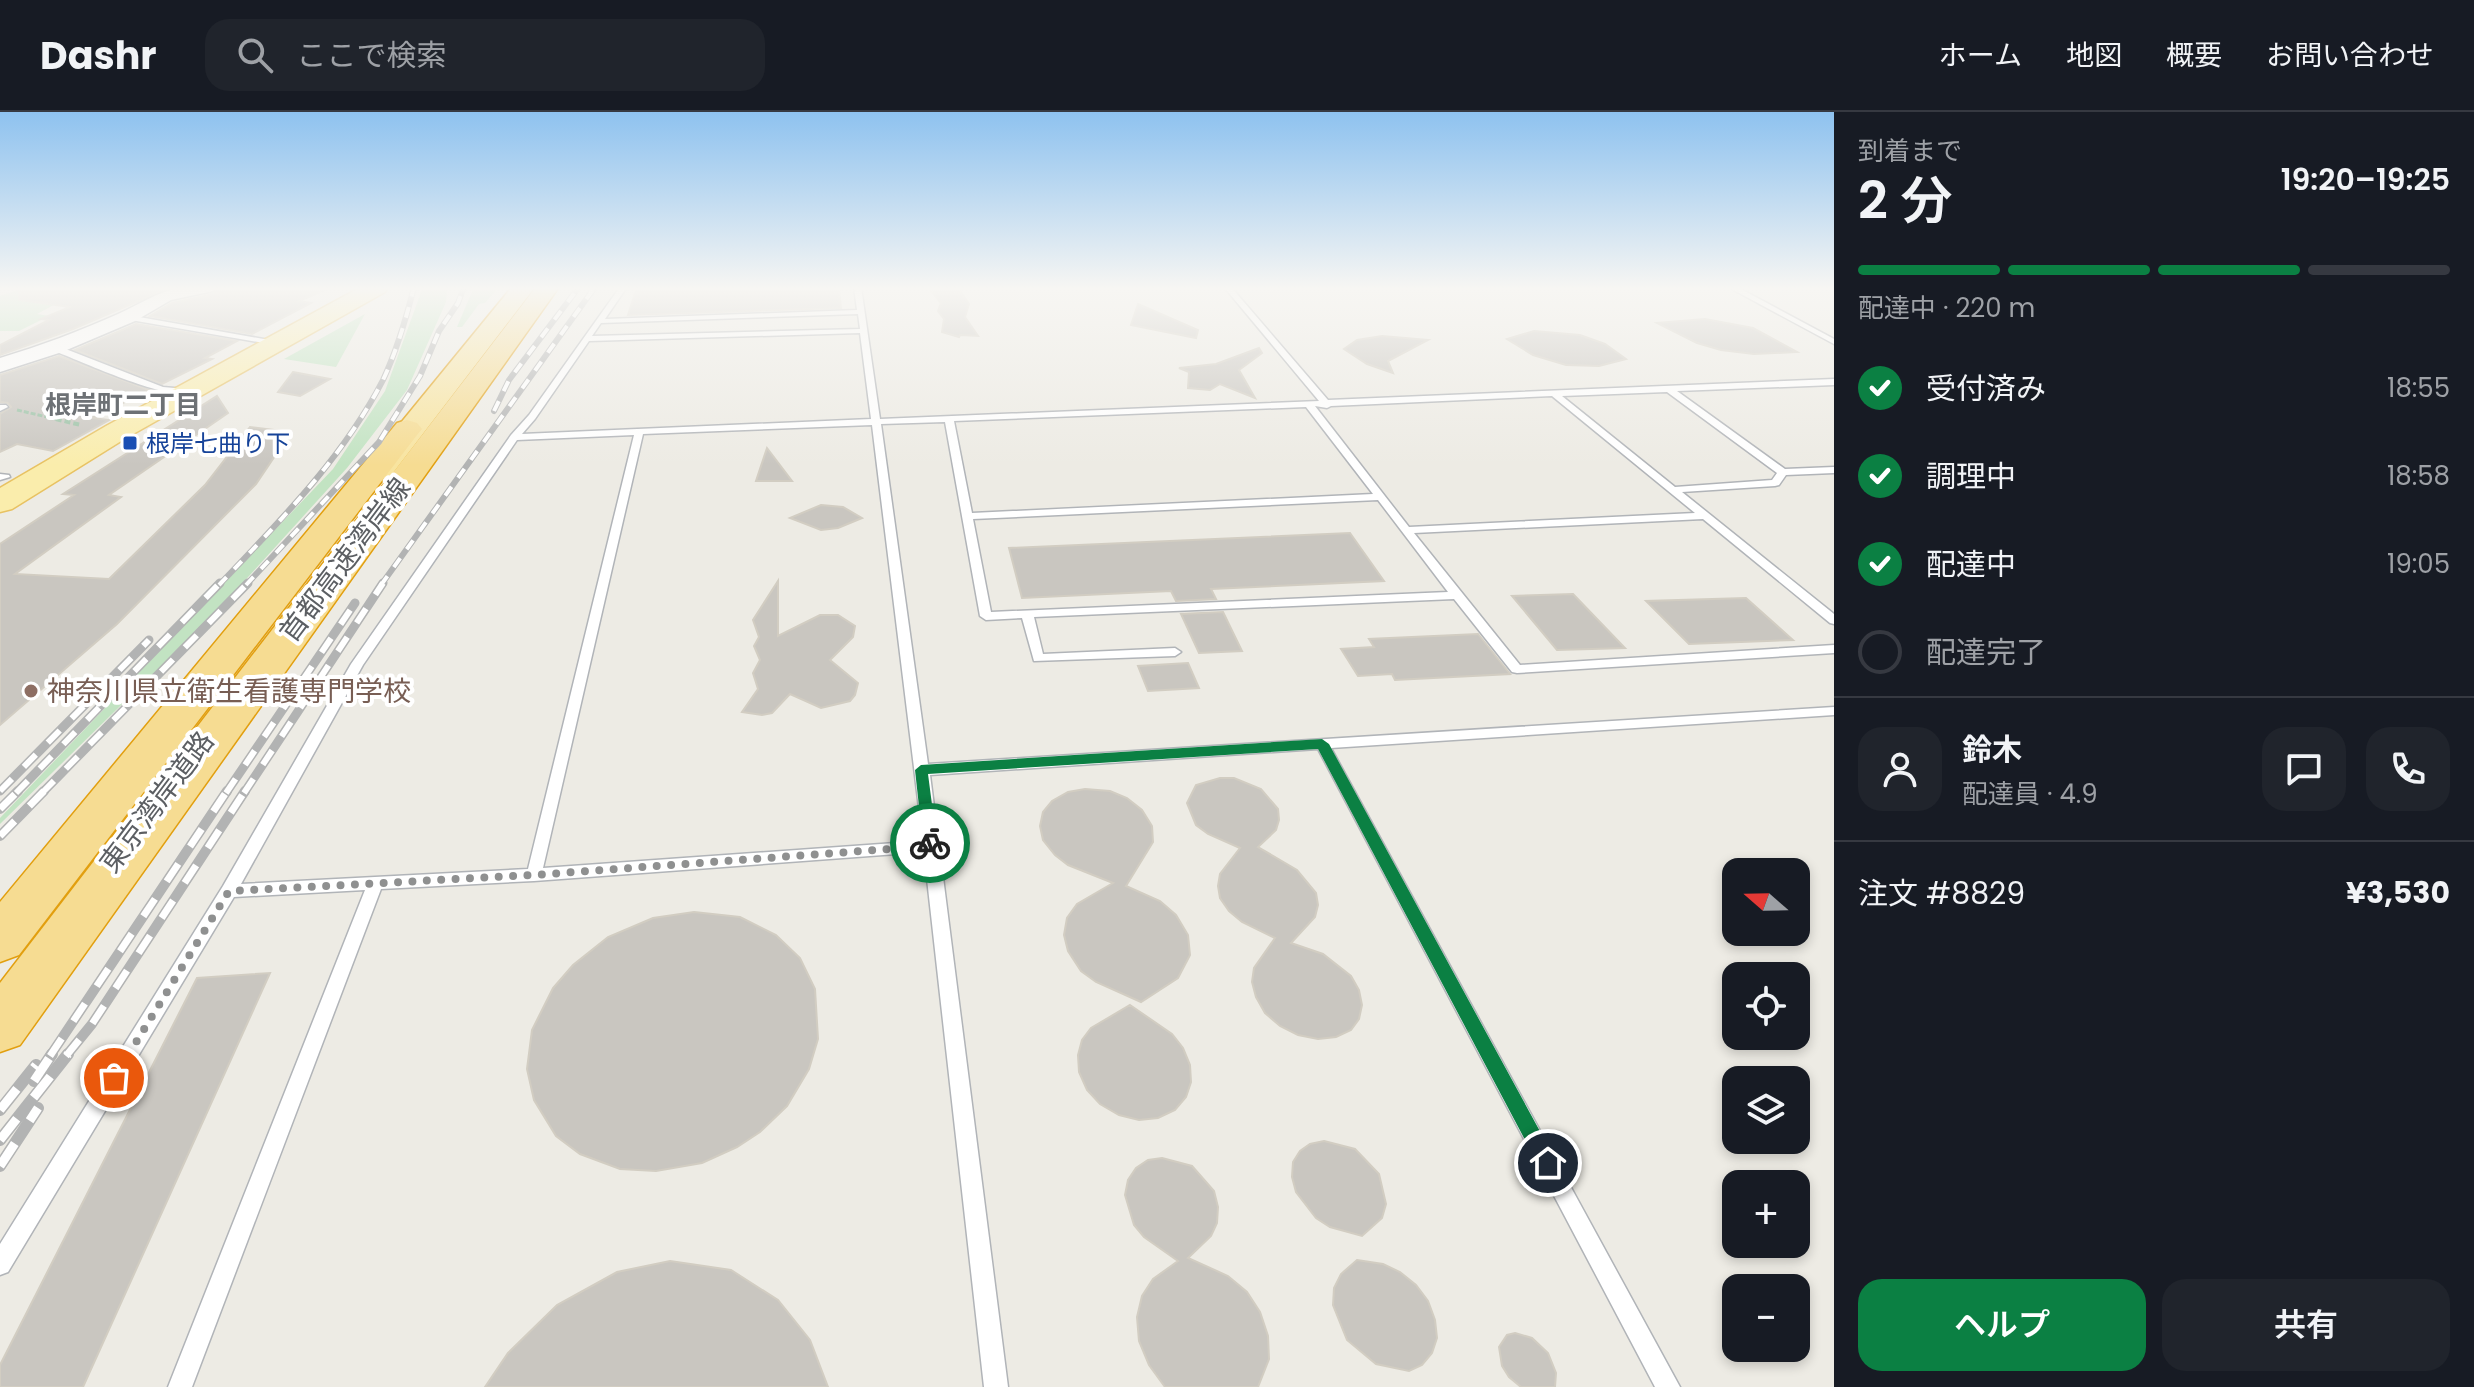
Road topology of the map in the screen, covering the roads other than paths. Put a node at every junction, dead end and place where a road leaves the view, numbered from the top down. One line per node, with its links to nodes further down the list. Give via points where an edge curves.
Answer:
1 (59, 346): 10 (street)
2 (269, 346): 14 (main road)
3 (474, 346): 42 (highway, 首都高速湾岸線)
4 (475, 346): 43 (highway, 東京湾岸道路)
5 (501, 346): 44 (highway, 東京湾岸道路)
6 (502, 346): 45 (highway, 首都高速湾岸線)
7 (582, 346): 21 (lane)
8 (866, 346): 19 (lane)
9 (1277, 346): 17 (lane)
10 (55, 348): 11 (street); 14 (lane, via 161,389)
11 (0, 365)
12 (1834, 382): 13 (lane)
13 (1670, 390): 15 (lane); 23 (lane)
14 (186, 392): 24 (main road)
15 (1556, 396): 17 (lane); 25 (lane)
16 (1309, 405): 17 (lane); 18 (lane); 26 (lane)
17 (1327, 405)
18 (949, 419): 19 (lane); 27 (lane)
19 (876, 422): 20 (lane); 37 (lane)
20 (639, 432): 21 (lane); 39 (lane)
21 (514, 437): 41 (lane, via 357,664)
22 (1834, 470): 23 (lane)
23 (1783, 472): 25 (lane, via 1775,483)
24 (2, 485)
25 (1673, 490): 28 (lane)
26 (1380, 497): 27 (lane); 29 (lane)
27 (968, 516): 31 (lane, via 986,616)
28 (1706, 516): 29 (lane); 32 (lane)
29 (1406, 530): 30 (lane)
30 (1457, 595): 31 (lane); 33 (lane, via 1517,669)
31 (1027, 614): 34 (lane, via 1038,658)
32 (1834, 620)
33 (1834, 649)
34 (1175, 652)
35 (1834, 711): 36 (lane)
36 (1322, 744): 37 (lane); 49 (lane)
37 (921, 770): 38 (lane)
38 (931, 846): 39 (lane); 48 (lane)
39 (534, 875): 40 (lane)
40 (375, 884): 41 (lane); 47 (lane)
41 (229, 891): 46 (lane)
42 (0, 940)
43 (0, 954)
44 (0, 1010)
45 (0, 1027)
46 (0, 1264)
47 (180, 1387)
48 (996, 1387)
49 (1668, 1387)

